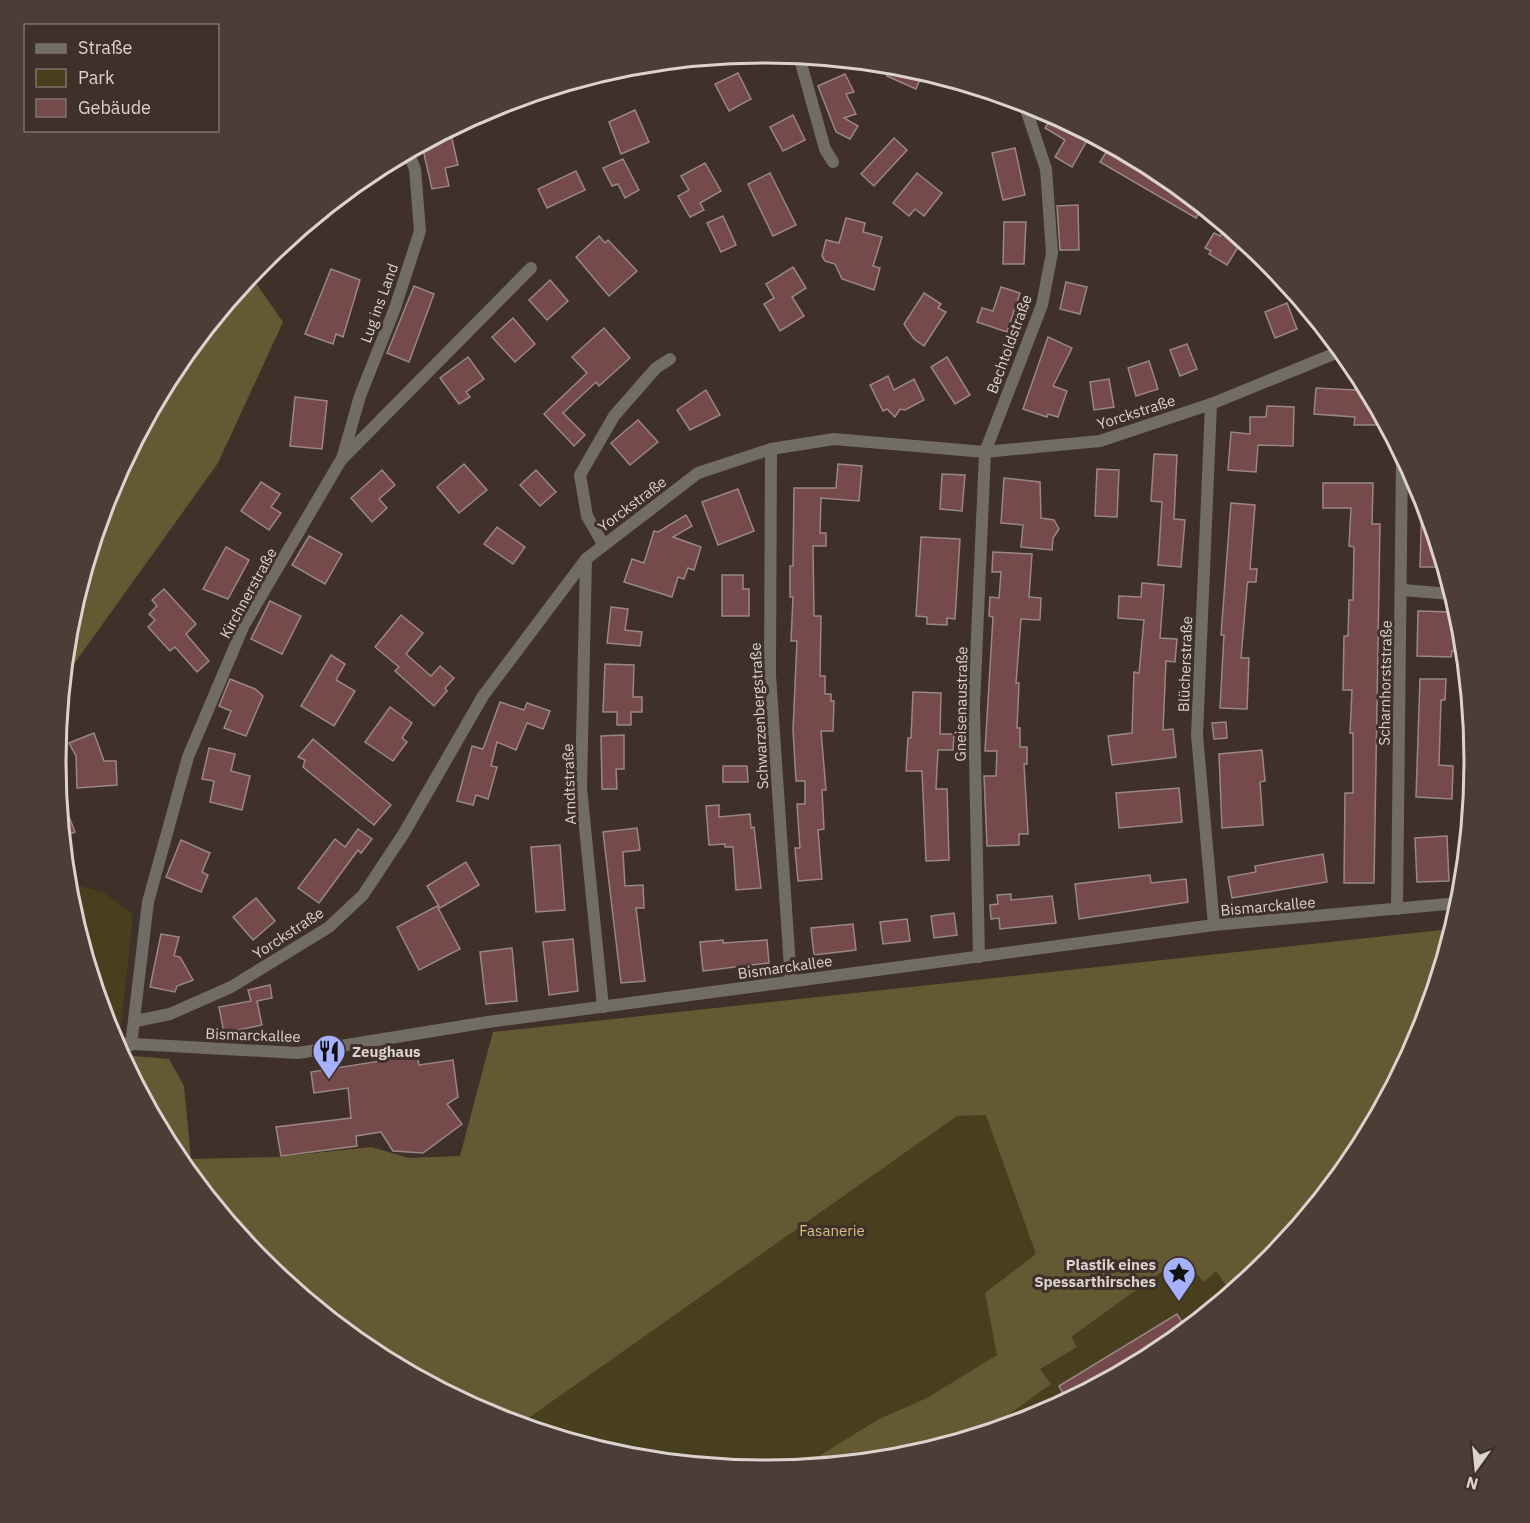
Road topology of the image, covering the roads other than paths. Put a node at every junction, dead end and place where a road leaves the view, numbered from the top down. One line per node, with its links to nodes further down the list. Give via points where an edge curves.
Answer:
1 (801, 64): 4 (street, via 825,149)
2 (1028, 114): 10 (street, Bechtoldstraße, via 1046,169 1052,253 1042,305)
3 (411, 160): 11 (street, Lug ins Land, via 420,231)
4 (833, 162)
5 (531, 268): 11 (street, Kirchnerstraße)
6 (1332, 354): 8 (street, Yorckstraße)
7 (670, 359): 13 (street, via 656,368 614,416 580,474 587,516)
8 (1211, 404): 10 (street, Yorckstraße, via 1100,441); 19 (street, Blücherstraße, via 1197,735)
9 (771, 449): 10 (street, Yorckstraße, via 834,439); 13 (street, Yorckstraße, via 698,473); 21 (street, Schwarzenbergstraße, via 770,675)
10 (985, 452): 20 (street, Gneisenaustraße, via 974,706)
11 (341, 460): 23 (street, Kirchnerstraße, via 244,625 188,757 148,902)
12 (1402, 477): 15 (street, Scharnhorststraße)
13 (603, 544): 14 (street, Yorckstraße)
14 (586, 559): 22 (street, Arndtstraße, via 581,788); 23 (street, Yorckstraße, via 483,696 404,833 363,895 328,927 231,987 170,1014)
15 (1402, 590): 16 (street); 18 (street, Scharnhorststraße)
16 (1443, 593)
17 (1449, 904): 18 (street, Bismarckallee)
18 (1397, 909): 19 (street, Bismarckallee)
19 (1214, 925): 20 (street, Bismarckallee)
20 (979, 957): 21 (street, Bismarckallee)
21 (791, 981): 22 (street, Bismarckallee)
22 (603, 1007): 25 (street, Bismarckallee, via 298,1053)
23 (136, 1021): 25 (street, Kirchnerstraße)
24 (127, 1044): 25 (street, Bismarckallee)
25 (131, 1045)

